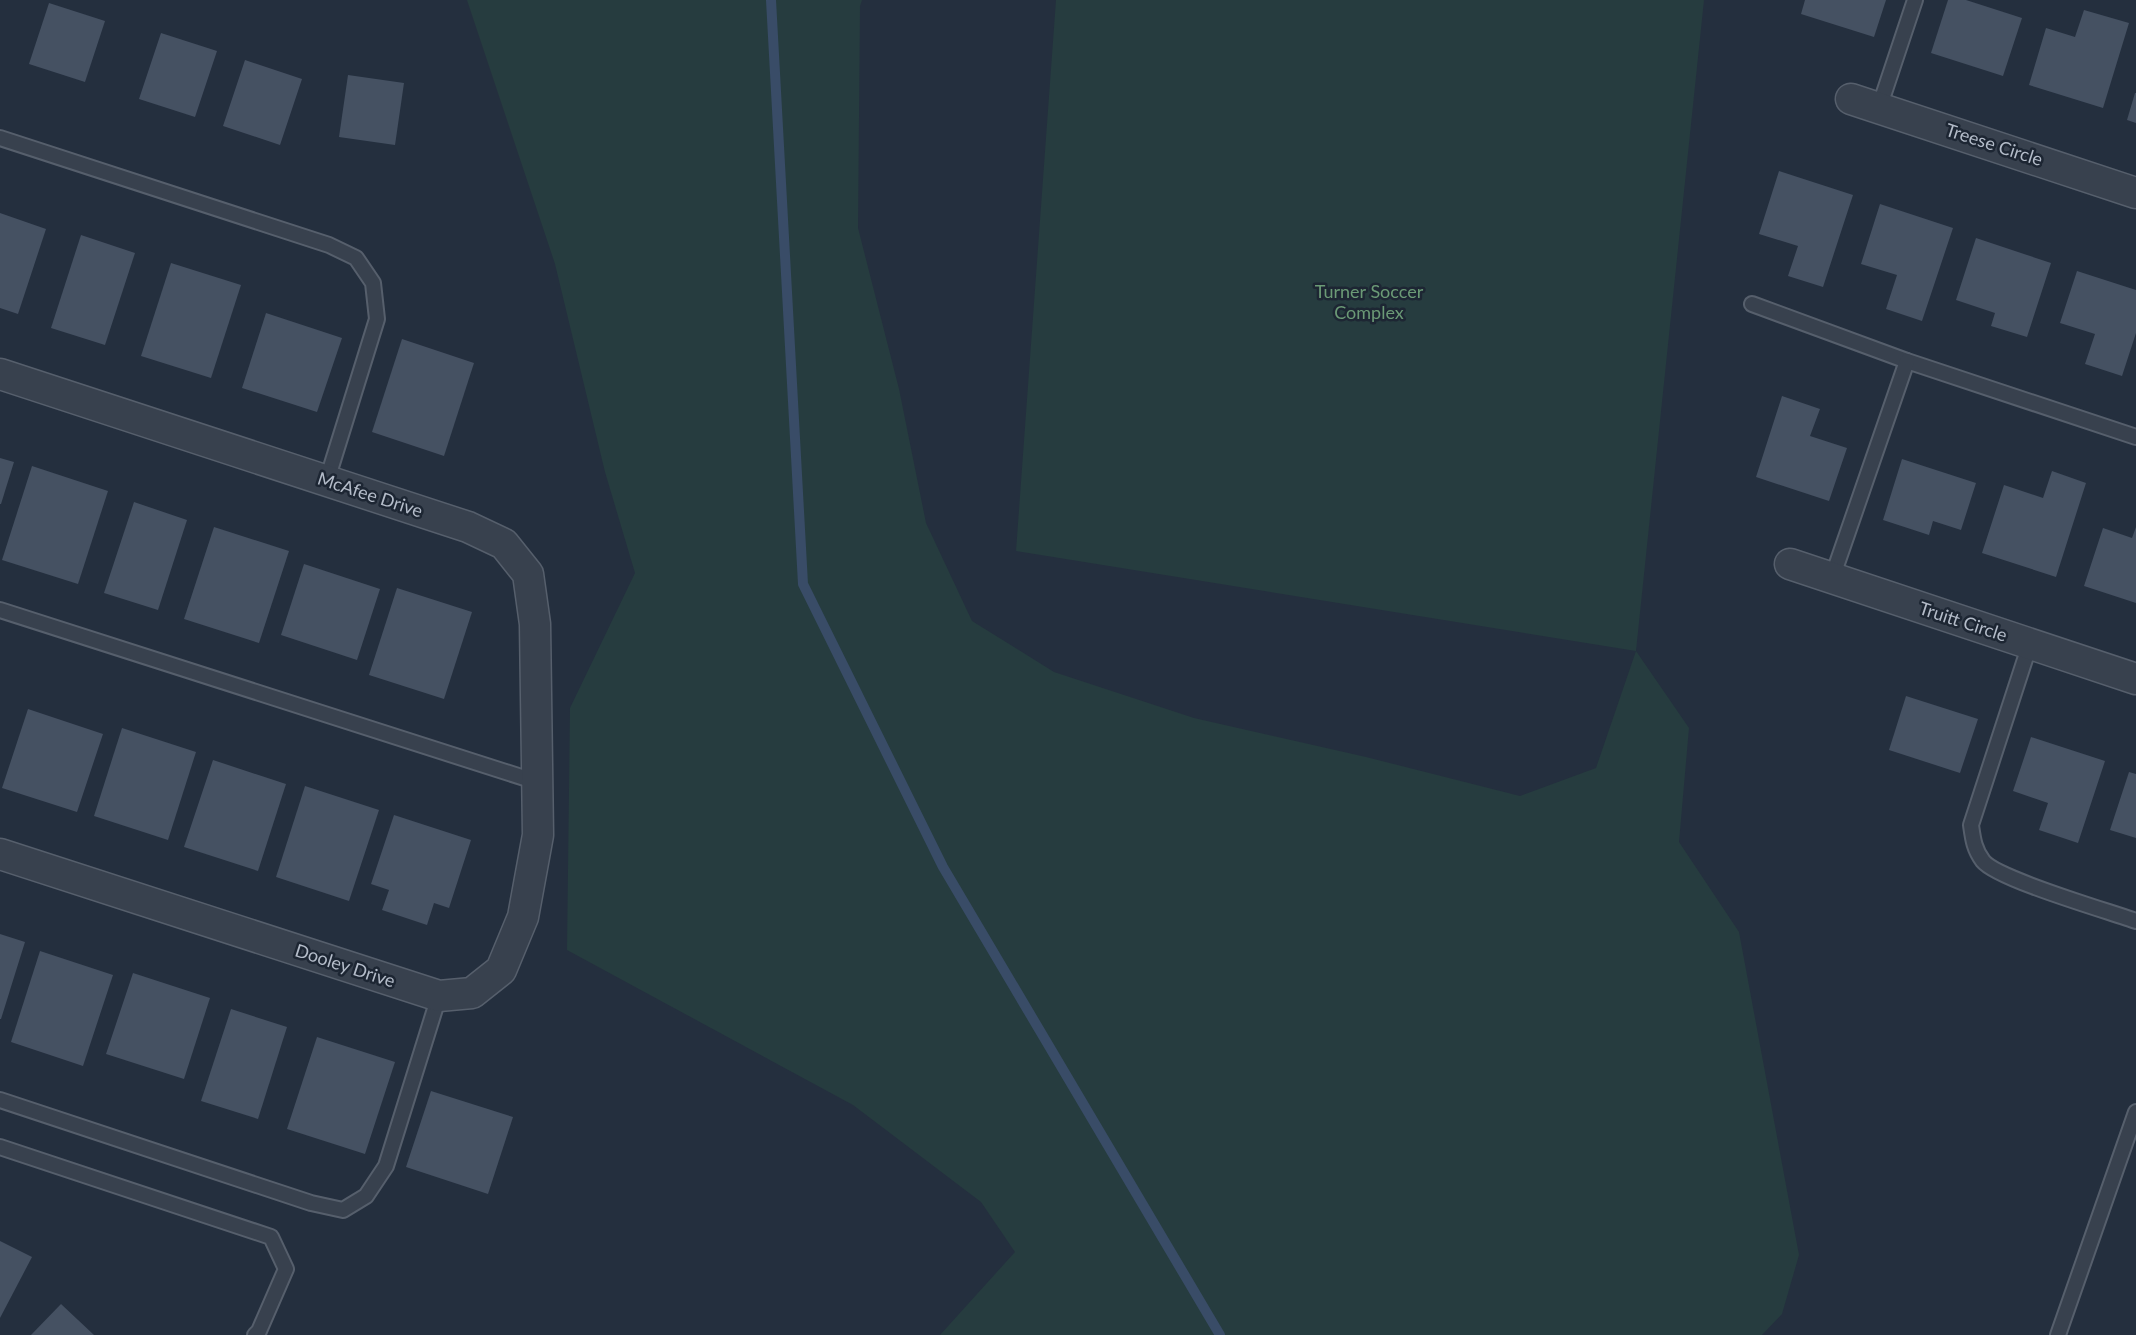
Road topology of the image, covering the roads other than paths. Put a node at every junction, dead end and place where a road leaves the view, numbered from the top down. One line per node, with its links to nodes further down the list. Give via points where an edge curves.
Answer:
1 (1915, 0): 3 (lane)
2 (1851, 99): 3 (street, Treese Circle)
3 (1879, 108): 5 (street, Treese Circle)
4 (0, 138): 10 (lane, via 356,258 373,284 377,319)
5 (2136, 193)
6 (1752, 304): 7 (lane)
7 (1907, 361): 9 (lane); 12 (lane)
8 (0, 374): 10 (street, McAfee Drive)
9 (2136, 437)
10 (327, 480): 16 (street, McAfee Drive, via 504,544 528,574 535,624)
11 (1790, 564): 12 (street, Truitt Circle)
12 (1832, 578): 14 (street, Truitt Circle)
13 (0, 610): 16 (lane)
14 (2030, 644): 15 (street, Truitt Circle); 18 (lane, via 1971,825 1973,846 1984,863 2010,877)
15 (2136, 679)
16 (537, 782): 19 (street, Dooley Drive, via 538,835 523,917 500,970 472,993)
17 (0, 854): 19 (street, Dooley Drive)
18 (2136, 921)
19 (439, 996): 20 (lane, via 386,1167 366,1196 343,1210)
20 (0, 1101)
21 (2136, 1112): 24 (lane)
22 (0, 1147): 23 (lane, via 271,1237 286,1269)
23 (255, 1335)
24 (2058, 1335)

